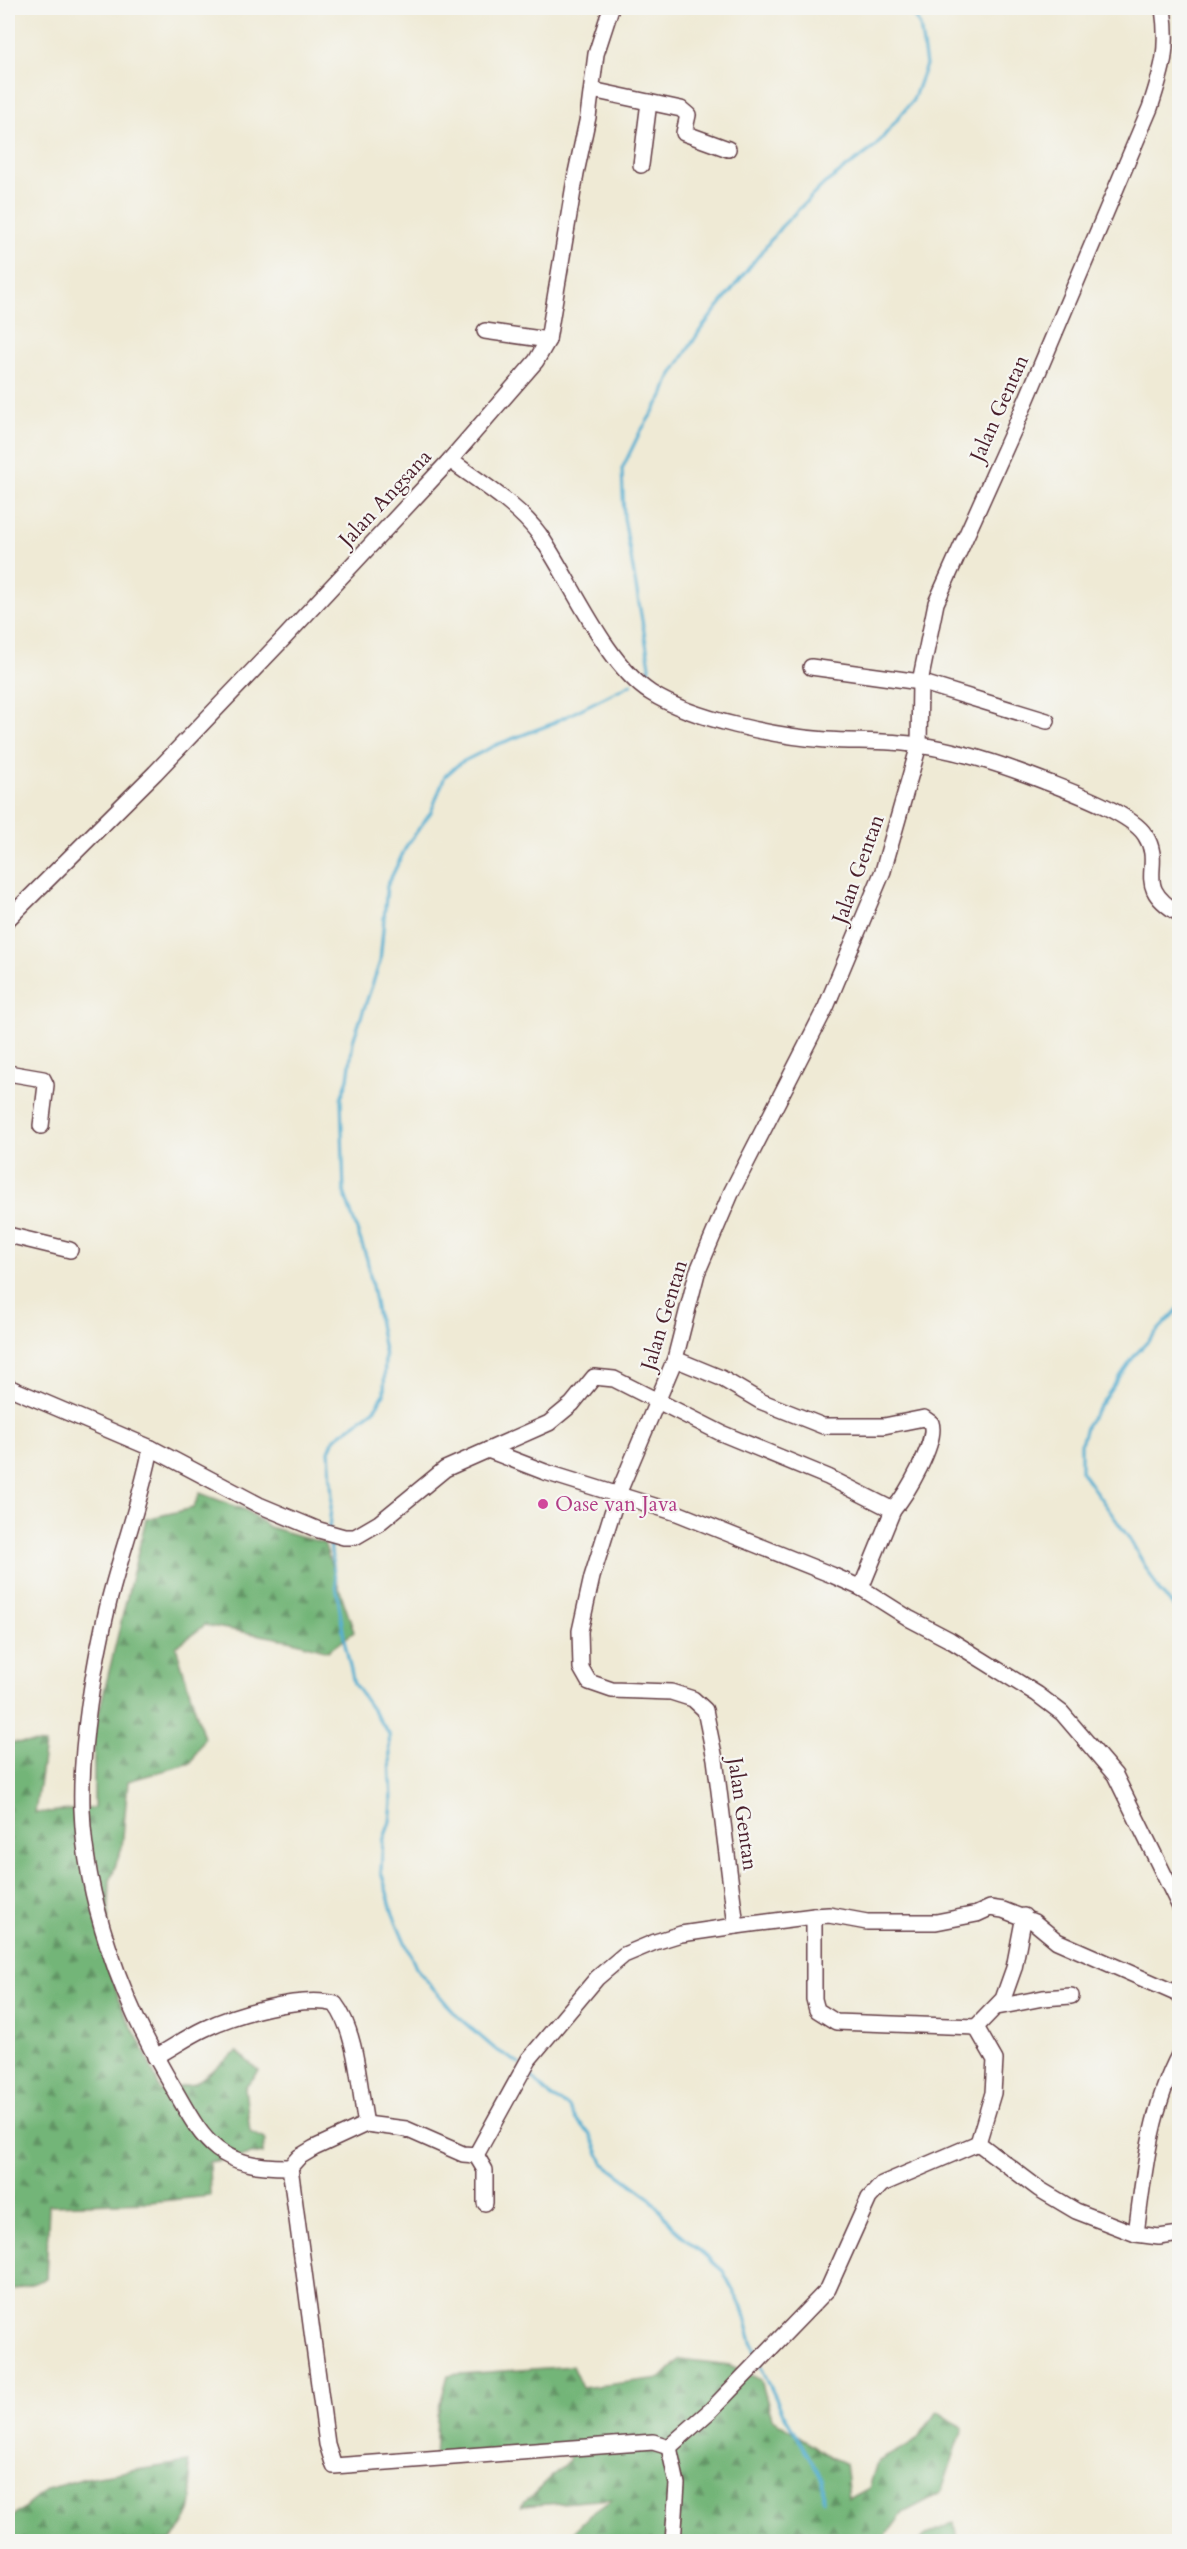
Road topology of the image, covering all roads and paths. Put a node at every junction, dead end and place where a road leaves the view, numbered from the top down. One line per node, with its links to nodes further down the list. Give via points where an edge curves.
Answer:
1 (610, 8): 3 (street, Jalan Angsana, via 596,54)
2 (1163, 8): 11 (street, Jalan Gentan, via 1165,60 1150,108 936,603)
3 (591, 90): 4 (street); 8 (street, Jalan Angsana)
4 (649, 102): 5 (street, via 681,108 688,115 684,133); 6 (street)
5 (728, 149)
6 (641, 165)
7 (485, 332): 8 (street)
8 (548, 340): 9 (street, Jalan Angsana, via 536,361)
9 (450, 460): 13 (street, via 514,509 537,532 596,628 638,682 687,712 826,740); 15 (street, Jalan Angsana, via 155,773)
10 (811, 667): 11 (street)
11 (920, 682): 12 (street); 13 (street, Jalan Gentan)
12 (1047, 721)
13 (919, 745): 14 (street, via 978,756 1112,810 1144,833 1150,844 1151,887 1157,898); 20 (street, Jalan Gentan, via 883,871 826,1008 732,1191 697,1273)
14 (1179, 914)
15 (8, 919)
16 (8, 1073): 17 (street, via 43,1079 46,1085)
17 (41, 1126)
18 (8, 1235): 19 (street)
19 (70, 1250)
20 (675, 1359): 22 (street, Jalan Gentan); 26 (street, via 721,1378 760,1401 823,1426 884,1426 924,1418 931,1423 933,1436 905,1495)
21 (8, 1387): 23 (street)
22 (658, 1400): 24 (street, via 614,1379 594,1377 572,1404 549,1423); 25 (street, Jalan Gentan); 26 (street, via 721,1433)
23 (151, 1448): 24 (street, via 259,1505 326,1533 355,1537 379,1523 445,1469); 37 (street, via 108,1603 83,1751 82,1809 87,1862 101,1919 113,1959)
24 (488, 1450): 25 (street)
25 (618, 1494): 27 (street, via 757,1543); 31 (street, Jalan Gentan, via 580,1631 581,1668 589,1682 612,1690 671,1692 693,1698 705,1710)
26 (893, 1509): 27 (street)
27 (861, 1588): 28 (street, via 1062,1713 1115,1775)
28 (1179, 1907)
29 (814, 1916): 30 (street, via 867,1922 936,1922 990,1908); 31 (street); 35 (street, via 814,1999 823,2016 836,2022)
30 (1024, 1916): 32 (street, via 1057,1941); 34 (street, via 1014,1968)
31 (736, 1926): 40 (street, via 681,1934 624,1956 597,1978 529,2059)
32 (1179, 1995)
33 (1071, 1996): 34 (street)
34 (997, 2007): 35 (street)
35 (976, 2027): 39 (street, via 995,2060 993,2093)
36 (1179, 2053): 43 (street, via 1167,2077 1148,2146)
37 (155, 2057): 38 (street, via 202,2030 240,2015 313,2001 335,2004 342,2013 352,2045); 41 (street, via 195,2128 226,2157 248,2164)
38 (366, 2124): 40 (street, via 406,2128 463,2154); 41 (street, via 314,2148)
39 (978, 2143): 43 (street, via 1038,2189 1076,2211); 45 (street, via 882,2184 869,2198 828,2289 711,2410)
40 (476, 2155): 42 (street, via 485,2170)
41 (290, 2168): 45 (street, via 327,2444 334,2466 639,2441)
42 (485, 2203)
43 (1136, 2234): 44 (street)
44 (1179, 2234)
45 (669, 2447): 46 (street, via 677,2484)
46 (673, 2541)

